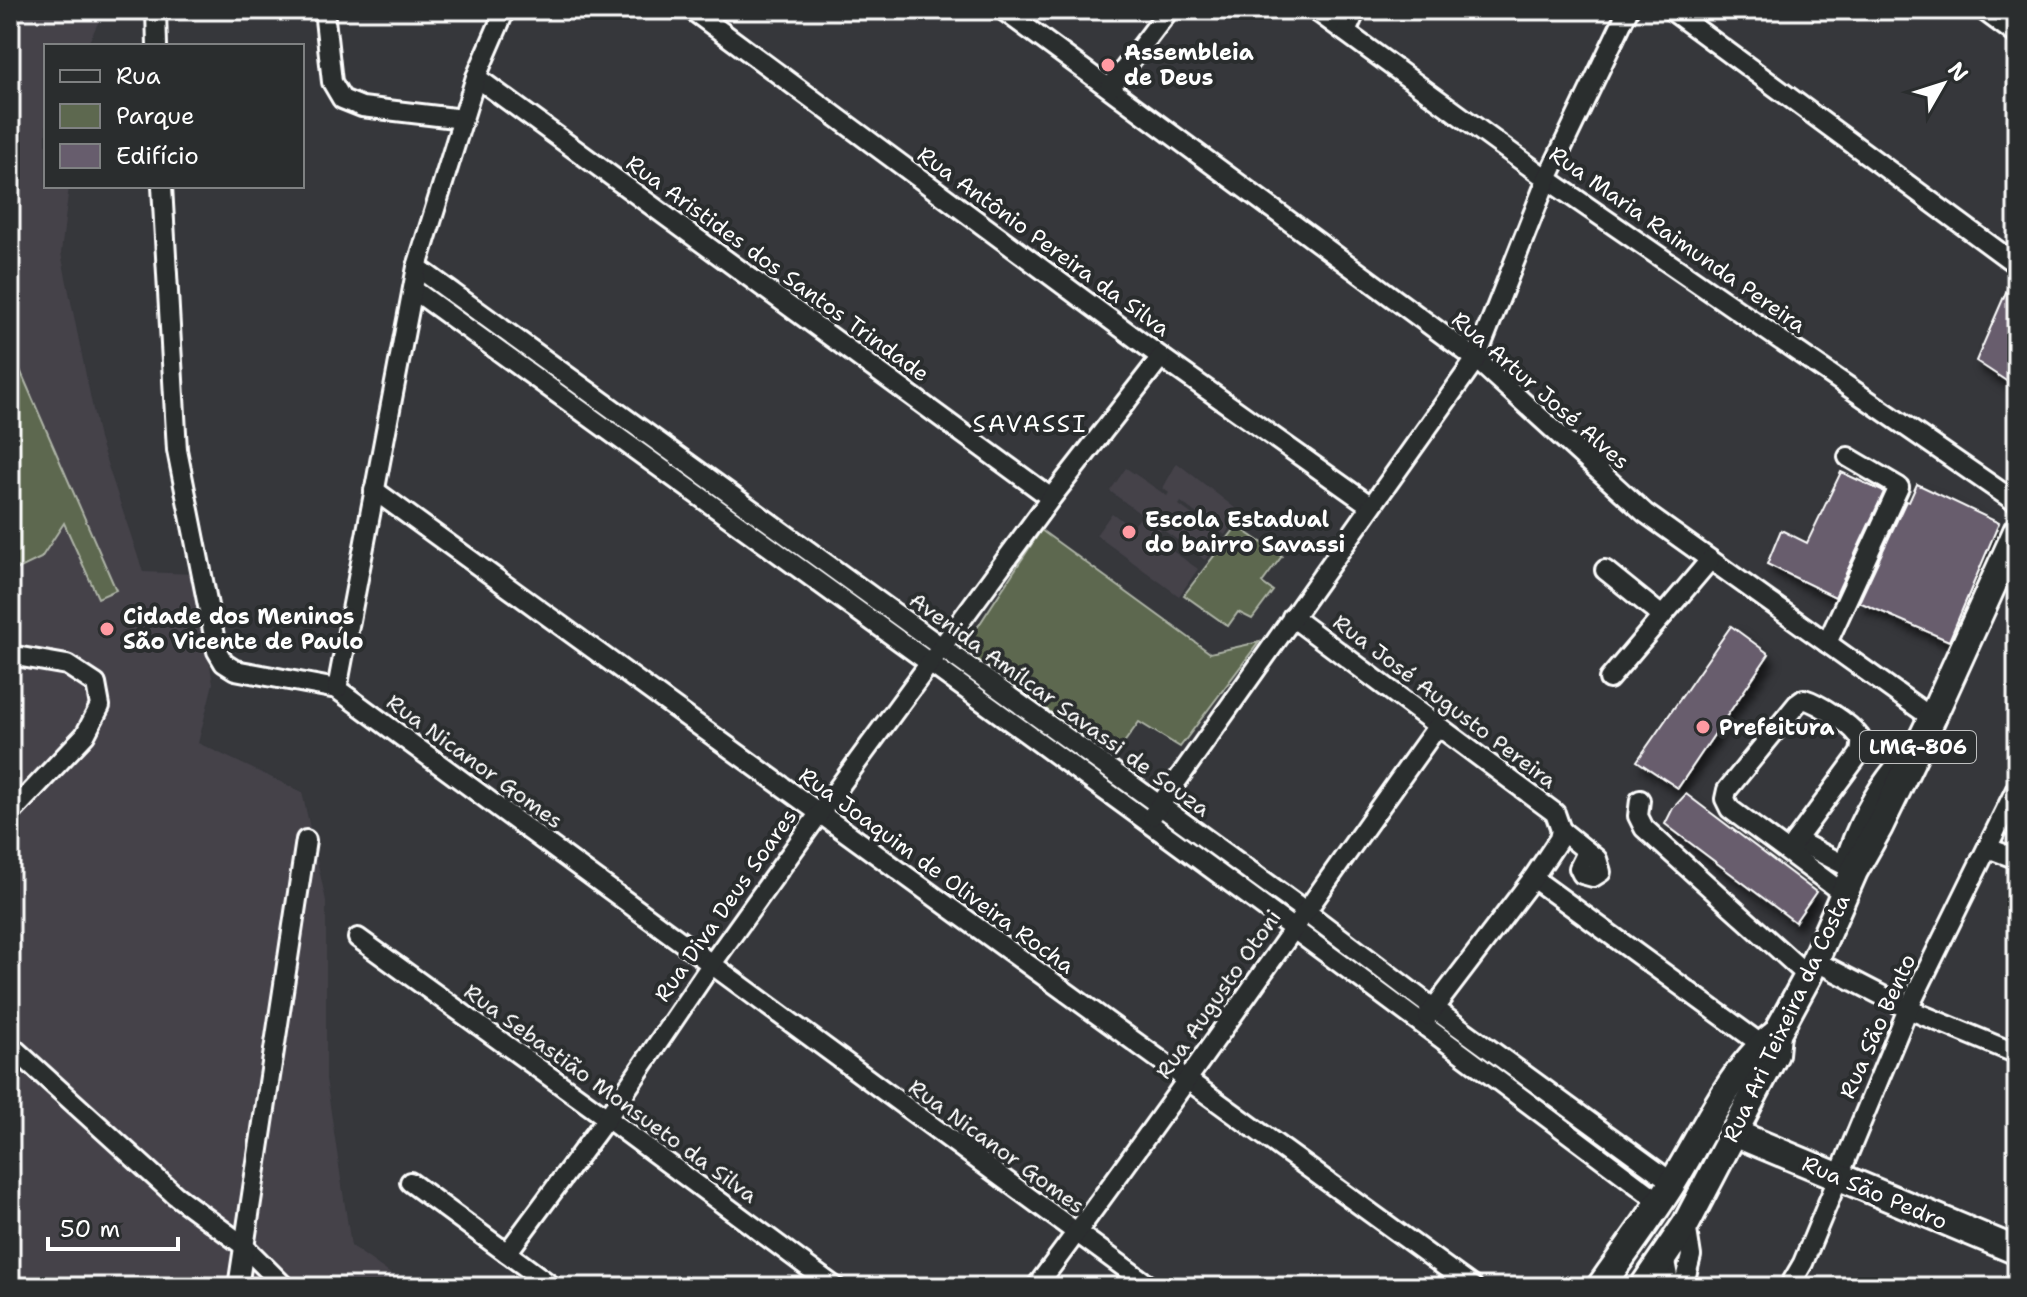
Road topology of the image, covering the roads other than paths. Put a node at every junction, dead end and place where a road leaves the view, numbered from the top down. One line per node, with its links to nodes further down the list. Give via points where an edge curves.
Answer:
1 (156, 10): 14 (street)
2 (324, 10): 17 (street, via 332,82 342,99 362,107)
3 (505, 10): 15 (street)
4 (692, 10): 23 (street, Rua Antônio Pereira da Silva)
5 (1003, 10): 16 (street, Rua Artur José Alves)
6 (1169, 10): 16 (street)
7 (1315, 10): 12 (street, Rua Maria Raimunda Pereira)
8 (1356, 10): 12 (street)
9 (1628, 10): 18 (street)
10 (1671, 10): 20 (street)
11 (1983, 10): 13 (street)
12 (1346, 32): 18 (street, Rua Maria Raimunda Pereira)
13 (2017, 35)
14 (157, 44)
15 (476, 77): 17 (street); 27 (street, Rua Aristides dos Santos Trindade)
16 (1110, 88): 24 (street, Rua Artur José Alves)
17 (463, 119): 21 (street)
18 (1547, 179): 24 (street); 28 (street, Rua Maria Raimunda Pereira)
19 (162, 188): 40 (street, via 177,450 217,651 235,670)
20 (2017, 265)
21 (417, 267): 22 (street); 36 (street, Avenida Amílcar Savassi de Souza)
22 (414, 290): 26 (street); 38 (street, Avenida Amílcar Savassi de Souza)
23 (1161, 357): 27 (street, Rua Diva Deus Soares); 29 (street, Rua Antônio Pereira da Silva)
24 (1476, 359): 29 (street); 31 (street, Rua Artur José Alves, via 1645,513)
25 (1848, 457): 35 (street, via 1899,487)
26 (374, 490): 40 (street); 46 (street, Rua Joaquim de Oliveira Rocha)
27 (1051, 498): 36 (street, Rua Diva Deus Soares)
28 (2017, 503)
29 (1371, 506): 34 (street)
30 (2017, 531): 41 (highway, Rua Ari Teixeira da Costa / LMG-806)
31 (1710, 560): 33 (street); 35 (street, Rua Artur José Alves)
32 (1605, 570): 33 (street)
33 (1662, 616): 39 (street)
34 (1292, 617): 42 (street, Rua José Augusto Pereira); 47 (street)
35 (1827, 643): 41 (street, Rua Artur José Alves)
36 (943, 647): 38 (street, Rua Diva Deus Soares); 47 (street, Avenida Amílcar Savassi de Souza)
37 (10, 655): 45 (street, via 67,665 96,684 100,706 85,735)
38 (931, 664): 46 (street, Rua Diva Deus Soares); 47 (street, Avenida Amílcar Savassi de Souza)
39 (1609, 679)
40 (337, 689): 59 (street, Rua Nicanor Gomes)
41 (1928, 726): 54 (highway, Rua Ari Teixeira da Costa / LMG-806, via 1879,827)
42 (1437, 727): 48 (street, Rua José Augusto Pereira, via 1555,813); 56 (street, Rua Augusto Otoni)
43 (2017, 787): 51 (street, Rua São Bento)
44 (1640, 800): 60 (street, via 1638,816 1644,828)
45 (10, 814)
46 (819, 814): 59 (street, Rua Diva Deus Soares); 66 (street, Rua Joaquim de Oliveira Rocha)
47 (1153, 814): 56 (street, Avenida Amílcar Savassi de Souza); 57 (street, Avenida Amílcar Savassi de Souza)
48 (1561, 830): 52 (street, Rua José Augusto Pereira); 55 (street)
49 (306, 840): 74 (street)
50 (1792, 846): 50 (street, via 1860,753 1862,742 1835,717 1804,699 1727,790 1725,799 1730,809); 54 (street); 54 (street)
51 (1988, 848): 53 (street); 61 (street, Rua São Bento)
52 (1587, 852)
53 (2017, 859)
54 (1847, 876): 60 (highway, Rua Ari Teixeira da Costa / LMG-806)
55 (1533, 878): 62 (street); 63 (street)
56 (1304, 910): 57 (street, Rua Augusto Otoni); 62 (street, Avenida Amílcar Savassi de Souza)
57 (1292, 929): 62 (street, Avenida Amílcar Savassi de Souza); 66 (street, Rua Augusto Otoni)
58 (358, 938): 67 (street, Rua Sebastião Monsueto da Silva)
59 (711, 965): 67 (street, Rua Diva Deus Soares); 73 (street, Rua Nicanor Gomes)
60 (1812, 968): 61 (street); 63 (highway, Rua Ari Teixeira da Costa / LMG-806)
61 (1908, 1009): 65 (street); 69 (street, Rua São Bento)
62 (1428, 1016): 71 (street, Avenida Amílcar Savassi de Souza)
63 (1771, 1044): 68 (highway, Rua Ari Teixeira da Costa / LMG-806); 71 (highway, LMG-806, via 1718,1104)
64 (10, 1045): 74 (street, via 175,1195)
65 (2017, 1054)
66 (1187, 1081): 73 (street, Rua Augusto Otoni); 84 (street, Rua Joaquim de Oliveira Rocha)
67 (607, 1118): 76 (street, Rua Diva Deus Soares); 81 (street, Rua Sebastião Monsueto da Silva)
68 (1734, 1133): 69 (highway, Rua São Pedro); 72 (highway, Rua Ari Teixeira da Costa / LMG-806)
69 (1838, 1177): 75 (highway, Rua São Pedro); 89 (street, Rua São Bento)
70 (410, 1182): 76 (street)
71 (1666, 1192): 85 (highway, LMG-806)
72 (1686, 1224): 77 (highway, Rua Ari Teixeira da Costa / LMG-806); 88 (street, via 1691,1256)
73 (1076, 1234): 82 (street, Rua Augusto Otoni); 83 (street, Rua Nicanor Gomes)
74 (244, 1246): 78 (street); 79 (street)
75 (2017, 1251)
76 (507, 1253): 80 (street)
77 (1664, 1256): 86 (highway, Rua Ari Teixeira da Costa / LMG-806); 87 (street)
78 (238, 1287)
79 (285, 1287)
80 (553, 1287)
81 (835, 1287)
82 (1036, 1287)
83 (1151, 1287)
84 (1473, 1287)
85 (1600, 1287)
86 (1643, 1287)
87 (1670, 1287)
88 (1683, 1287)
89 (1789, 1287)

